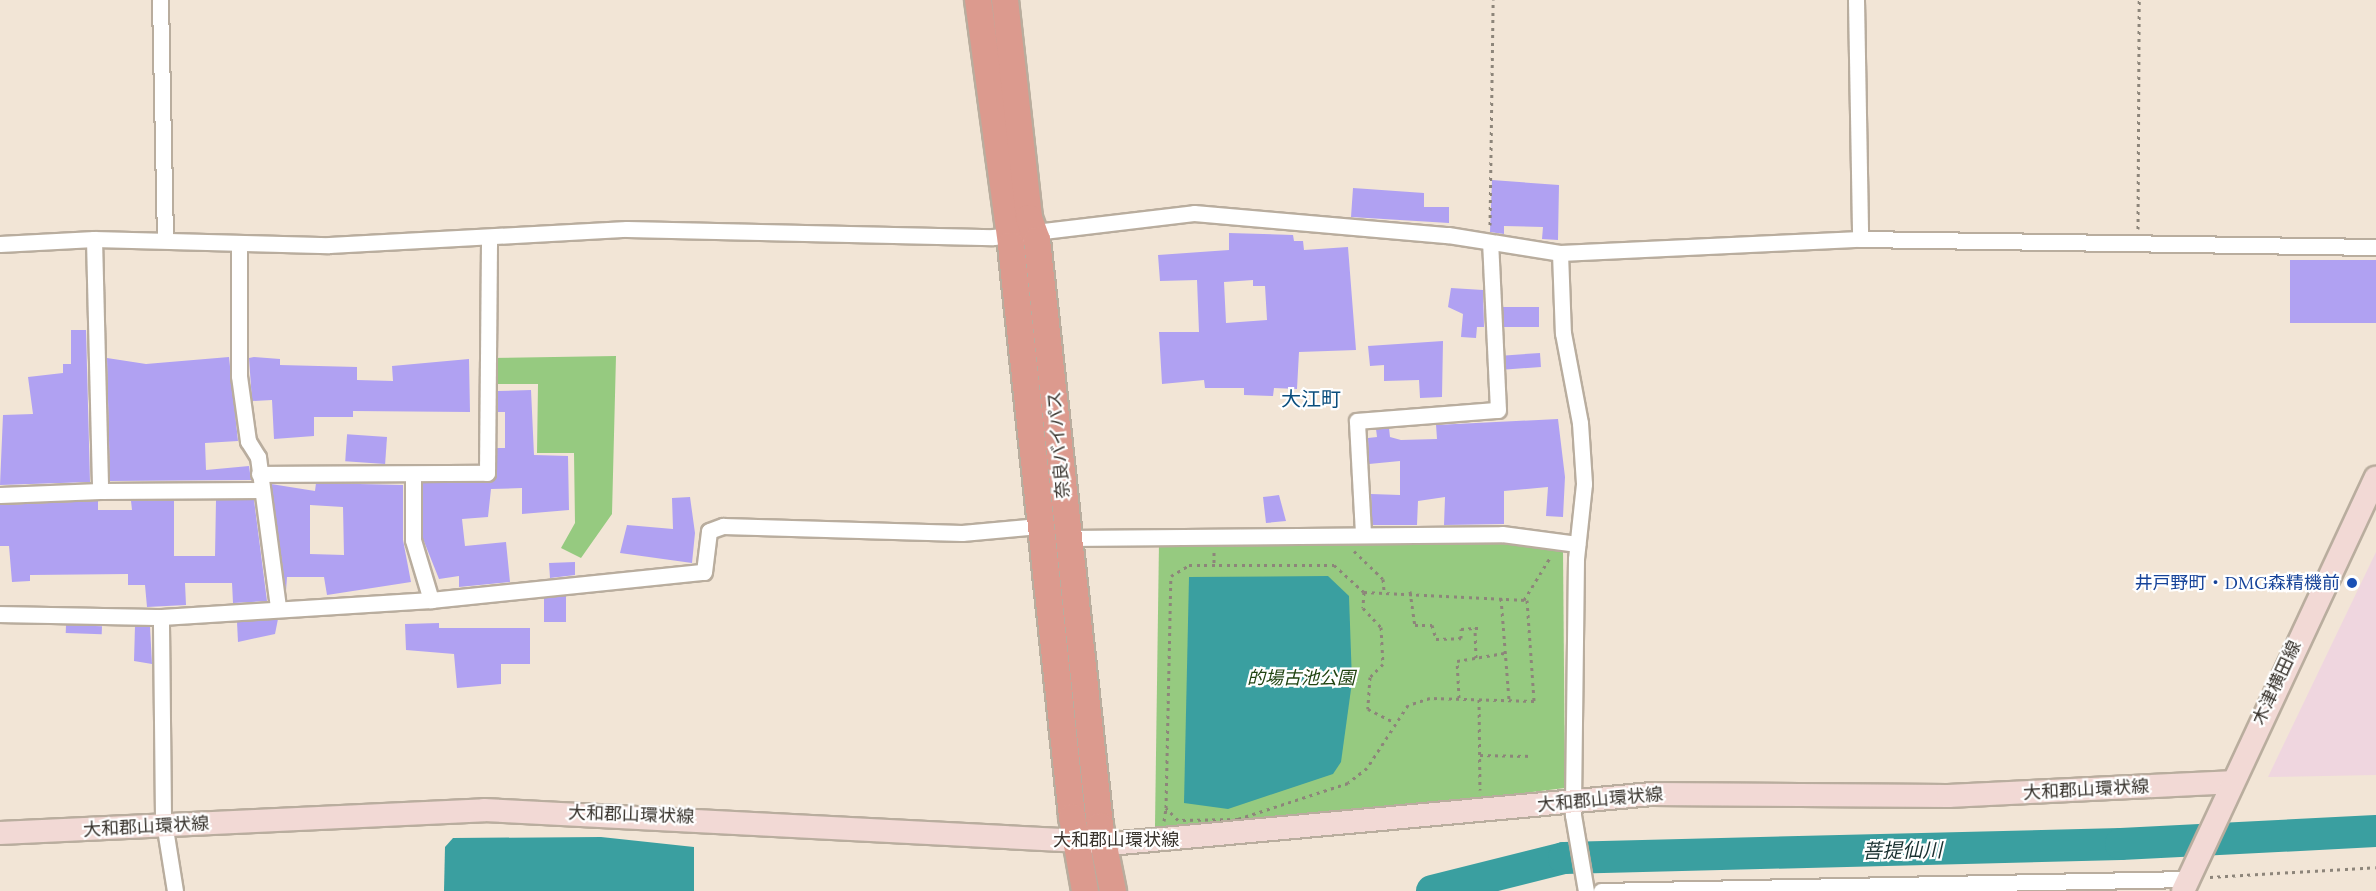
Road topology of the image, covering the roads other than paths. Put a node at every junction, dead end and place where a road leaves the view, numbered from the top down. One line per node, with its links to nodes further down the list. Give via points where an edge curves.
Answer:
1 (160, 0): 10 (street)
2 (978, 0): 6 (highway, 奈良バイパス)
3 (1005, 0): 5 (highway, 奈良バイパス)
4 (1856, 0): 9 (street)
5 (1033, 230): 6 (street); 11 (street, via 1194,213); 22 (highway, 奈良バイパス)
6 (1007, 234): 7 (street, via 627,229); 21 (highway, 奈良バイパス)
7 (489, 237): 13 (street); 16 (street, via 487,473)
8 (94, 239): 10 (street); 12 (street); 19 (street)
9 (1860, 239): 14 (street); 15 (street)
10 (165, 240): 13 (street)
11 (1490, 242): 15 (street); 23 (street, via 1498,410 1357,422)
12 (0, 244)
13 (239, 244): 18 (street, via 239,376 248,441 258,457)
14 (2376, 247)
15 (1560, 253): 24 (street, via 1563,333 1580,423 1584,484)
16 (413, 474): 18 (street); 25 (street, via 413,540)
17 (2376, 478): 29 (main road, 木津横田線)
18 (260, 482): 19 (street); 26 (street)
19 (100, 491): 20 (street)
20 (0, 495)
21 (1039, 526): 25 (street, via 962,534 723,526 709,531 704,572); 33 (highway, 奈良バイパス)
22 (1067, 537): 23 (street); 34 (highway, 奈良バイパス)
23 (1358, 538): 24 (street, via 1502,534)
24 (1577, 544): 30 (street)
25 (431, 600): 26 (street)
26 (278, 606): 28 (street)
27 (0, 614): 28 (street)
28 (161, 617): 31 (street)
29 (2227, 791): 30 (main road, 大和郡山環状線, via 1948,796 1662,794); 35 (main road, 木津横田線)
30 (1573, 808): 34 (main road, 大和郡山環状線, via 1221,838); 36 (street)
31 (166, 826): 32 (main road, 大和郡山環状線); 33 (main road, 大和郡山環状線, via 484,810); 37 (street)
32 (0, 833)
33 (1078, 842): 34 (main road, 大和郡山環状線); 38 (highway, 奈良バイパス)
34 (1104, 843): 39 (highway, 奈良バイパス)
35 (2187, 881): 40 (street)
36 (1586, 886)
37 (175, 891)
38 (1085, 891)
39 (1113, 891)
40 (1601, 891)

